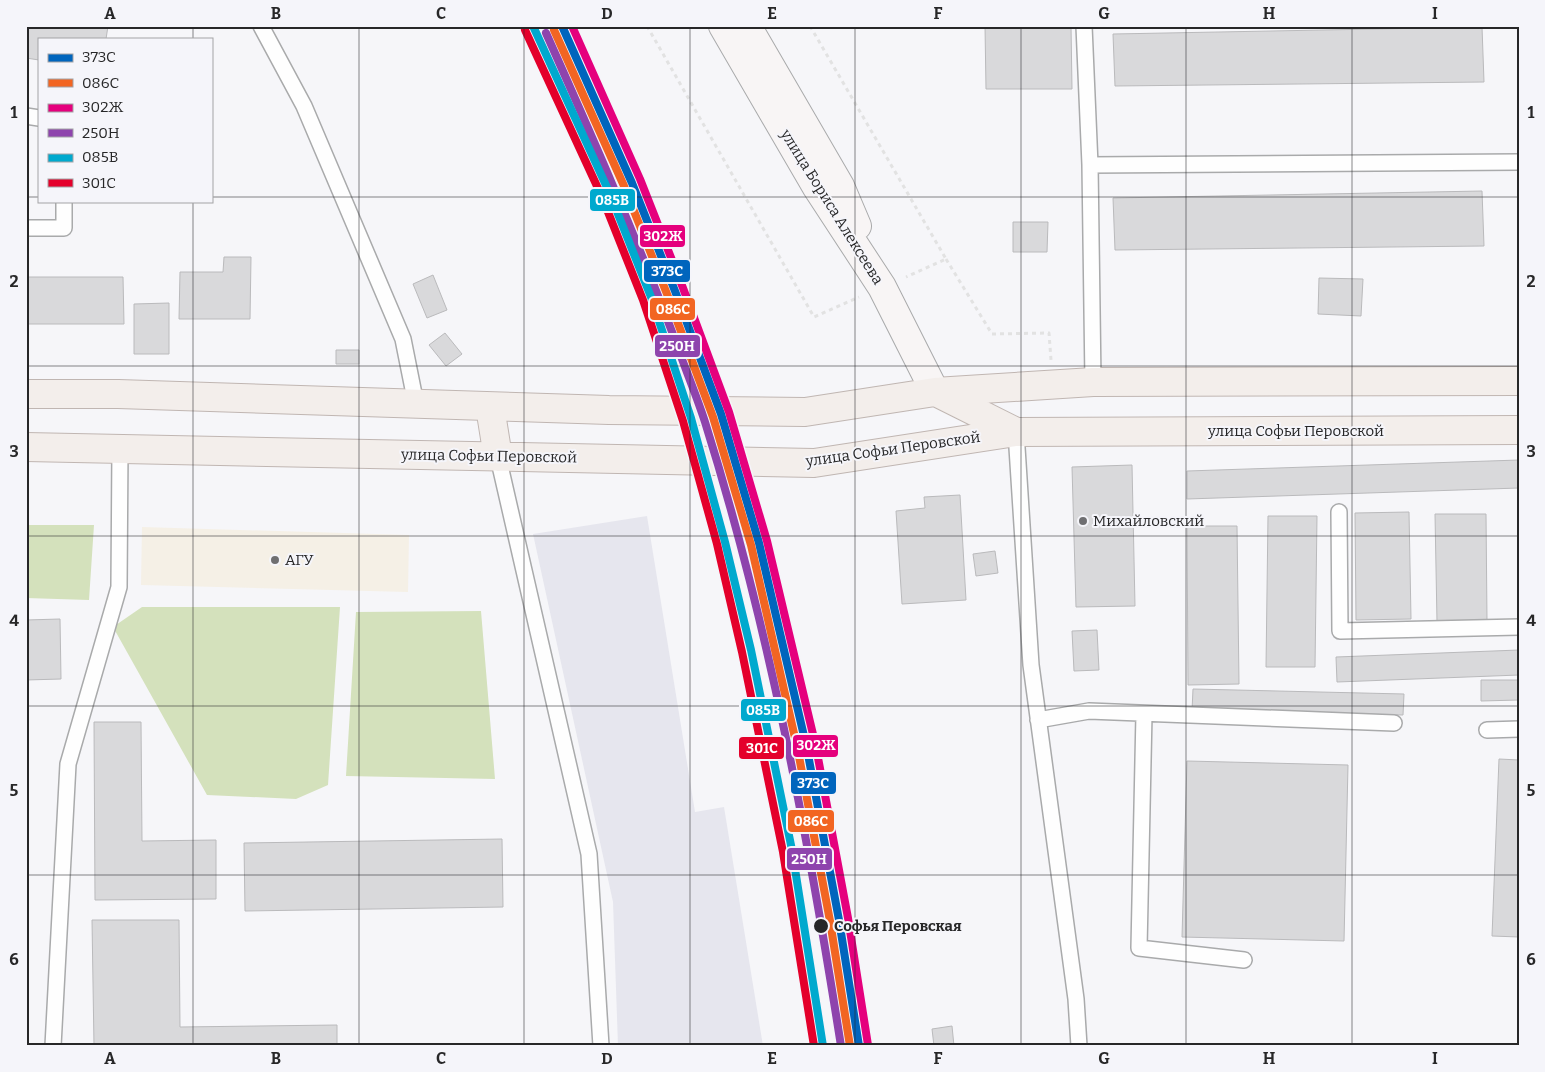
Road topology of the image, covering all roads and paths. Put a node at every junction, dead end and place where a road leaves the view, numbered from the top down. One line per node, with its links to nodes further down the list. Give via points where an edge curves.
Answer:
1 (261, 26): 16 (lane, via 304,106 403,340)
2 (722, 26): 10 (street, улица Бориса Алексеева, via 816,186)
3 (747, 26): 10 (street, via 840,186)
4 (1084, 26): 6 (lane)
5 (1519, 162): 6 (lane)
6 (1090, 165): 12 (lane)
7 (64, 202): 8 (lane, via 64,228)
8 (26, 228)
9 (946, 259): 13 (path, via 992,334 1049,333)
10 (882, 287): 14 (street, улица Бориса Алексеева)
11 (1519, 381): 12 (main road)
12 (1093, 382): 13 (main road)
13 (1053, 385): 14 (main road)
14 (935, 392): 17 (main road, via 805,412); 19 (main road)
15 (26, 394): 16 (main road)
16 (416, 404): 17 (main road)
17 (490, 407): 22 (main road)
18 (1519, 430): 19 (main road, улица Софьи Перовской)
19 (1016, 432): 22 (main road, улица Софьи Перовской, via 814,463); 26 (lane, via 1031,665)
20 (26, 447): 21 (main road, улица Софьи Перовской)
21 (120, 448): 22 (main road, улица Софьи Перовской); 31 (lane, via 119,587 68,764)
22 (498, 457): 32 (lane, via 589,854)
23 (1339, 512): 24 (lane, via 1340,631)
24 (1519, 626)
25 (1144, 714): 26 (lane, via 1089,712); 27 (lane); 30 (lane, via 1139,948)
26 (1038, 720): 33 (lane, via 1076,999)
27 (1394, 723)
28 (1519, 729): 29 (lane)
29 (1487, 730)
30 (1244, 960)
31 (53, 1046)
32 (601, 1046)
33 (1079, 1046)

